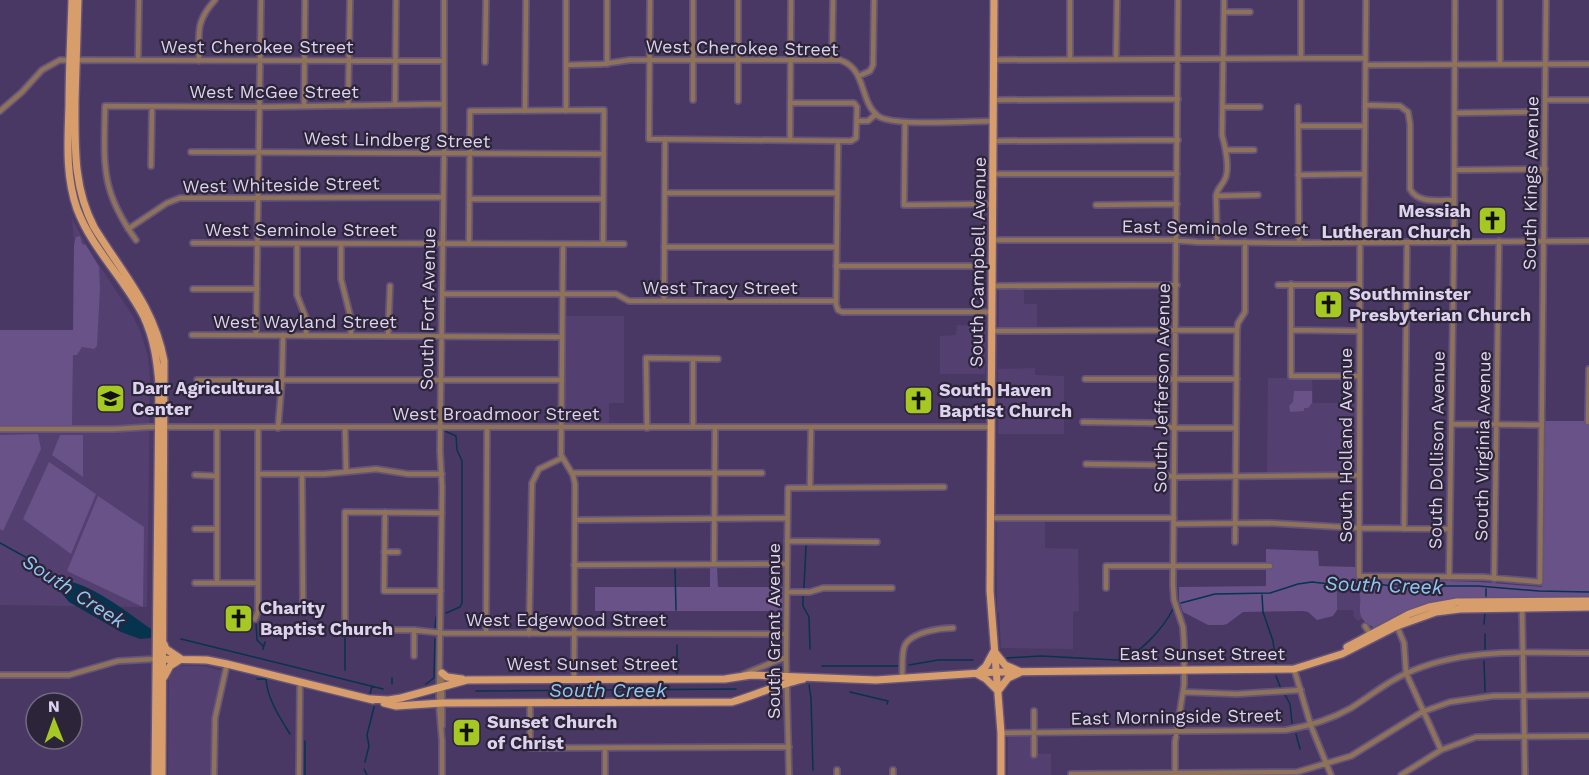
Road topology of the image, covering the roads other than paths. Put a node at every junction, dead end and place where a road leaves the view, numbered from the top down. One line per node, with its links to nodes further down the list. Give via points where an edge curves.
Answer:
1 (72, 0): 39 (main road)
2 (78, 0): 39 (main road)
3 (139, 0): 40 (street)
4 (209, 0): 5 (street)
5 (215, 0): 50 (street, via 200,20)
6 (261, 0): 51 (street)
7 (305, 0): 41 (street)
8 (350, 0): 42 (street)
9 (396, 0): 43 (street)
10 (444, 0): 52 (street, South Fort Avenue)
11 (486, 0): 53 (street)
12 (526, 0): 80 (street)
13 (566, 0): 59 (street)
14 (607, 0): 54 (street)
15 (650, 0): 44 (street)
16 (693, 0): 45 (street)
17 (738, 0): 46 (street)
18 (791, 0): 47 (street)
19 (833, 0): 48 (street)
20 (874, 0): 61 (street, via 873,65)
21 (994, 0): 49 (main road, South Campbell Avenue)
22 (1070, 0): 36 (street)
23 (1117, 0): 37 (street)
24 (1178, 0): 38 (street, South Jefferson Avenue)
25 (1224, 0): 31 (street)
26 (1301, 0): 34 (street)
27 (1366, 0): 35 (street, South Holland Avenue)
28 (1455, 0): 55 (street, South Dollison Avenue)
29 (1500, 0): 56 (street)
30 (1546, 0): 57 (street, South Kings Avenue)
31 (1224, 12): 32 (street); 33 (street)
32 (1250, 12)
33 (1224, 58): 34 (street); 38 (street); 77 (street)
34 (1300, 58): 35 (street)
35 (1365, 58): 60 (street, South Holland Avenue)
36 (1070, 59): 37 (street); 49 (street)
37 (1116, 59): 38 (street)
38 (1178, 59): 62 (street, South Jefferson Avenue)
39 (73, 60): 40 (street, West Cherokee Street); 79 (street, via 56,61 46,67); 189 (main road, via 74,159 80,194 94,227 155,325 164,361)
40 (138, 60): 50 (street, West Cherokee Street)
41 (305, 60): 42 (street, West Cherokee Street); 51 (street, West Cherokee Street); 72 (street)
42 (349, 60): 43 (street, West Cherokee Street); 73 (street)
43 (396, 60): 52 (street, West Cherokee Street); 70 (street)
44 (649, 60): 45 (street, West Cherokee Street); 54 (street, West Cherokee Street); 90 (street, via 649,139)
45 (693, 60): 46 (street, West Cherokee Street); 63 (street)
46 (738, 60): 47 (street, West Cherokee Street); 64 (street)
47 (790, 60): 48 (street, West Cherokee Street); 68 (street)
48 (832, 60): 61 (street, West Cherokee Street, via 847,63)
49 (994, 60): 65 (main road, South Campbell Avenue)
50 (199, 61): 51 (street, West Cherokee Street)
51 (260, 61): 76 (street)
52 (444, 61): 69 (street, South Fort Avenue)
53 (485, 62)
54 (607, 64): 59 (street, West Cherokee Street)
55 (1455, 64): 56 (street); 60 (street); 83 (street, South Dollison Avenue)
56 (1500, 64): 57 (street)
57 (1546, 64): 58 (street); 66 (street, South Kings Avenue)
58 (1589, 64)
59 (566, 65): 81 (street)
60 (1366, 65): 71 (street, South Holland Avenue)
61 (859, 76): 84 (street, West Cherokee Street)
62 (1178, 99): 65 (street); 92 (street, South Jefferson Avenue)
63 (693, 100)
64 (738, 100)
65 (994, 100): 86 (main road, South Campbell Avenue)
66 (1545, 100): 67 (street); 103 (street, South Kings Avenue)
67 (1589, 100)
68 (790, 103): 85 (street, via 852,103 857,107); 91 (street)
69 (444, 104): 70 (street, West McGee Street); 100 (street, South Fort Avenue)
70 (395, 105): 73 (street, West McGee Street)
71 (1365, 105): 89 (street, South Holland Avenue); 117 (street, via 1400,106 1408,112 1410,189 1418,199)
72 (304, 106): 73 (street, West McGee Street); 76 (street, West McGee Street)
73 (348, 106)
74 (1298, 106): 88 (street)
75 (152, 107): 76 (street, West McGee Street); 102 (street); 121 (street, West McGee Street, via 105,106 105,175 115,208)
76 (259, 107): 98 (street)
77 (1223, 107): 78 (street); 95 (street)
78 (1260, 107)
79 (0, 111)
80 (525, 111): 81 (street); 101 (street, via 471,111)
81 (566, 111): 99 (street, via 604,110)
82 (1526, 112): 83 (street)
83 (1455, 113): 104 (street, South Dollison Avenue)
84 (876, 114): 85 (street, via 868,121); 87 (street, via 888,121)
85 (857, 121): 93 (street, via 853,141)
86 (994, 121): 87 (street); 94 (main road, South Campbell Avenue)
87 (904, 122): 118 (street, via 903,205)
88 (1299, 126): 89 (street); 108 (street)
89 (1365, 126): 107 (street, South Holland Avenue)
90 (665, 140): 91 (street); 109 (street)
91 (790, 140): 93 (street)
92 (1178, 140): 94 (street); 106 (street, South Jefferson Avenue)
93 (838, 141): 110 (street)
94 (994, 141): 105 (main road, South Campbell Avenue)
95 (1226, 150): 96 (street); 112 (street, via 1227,177)
96 (1254, 150)
97 (191, 152): 98 (street, West Lindberg Street)
98 (258, 152): 100 (street, West Lindberg Street); 114 (street)
99 (603, 154): 101 (street, West Lindberg Street); 116 (street)
100 (444, 155): 101 (street, West Lindberg Street); 113 (street, South Fort Avenue)
101 (470, 155): 115 (street)
102 (151, 166)
103 (1545, 169): 104 (street); 126 (street, South Kings Avenue)
104 (1455, 170): 117 (street, South Dollison Avenue)
105 (994, 174): 106 (street); 118 (main road, South Campbell Avenue)
106 (1177, 174): 119 (street, South Jefferson Avenue)
107 (1364, 174): 108 (street); 130 (street, South Holland Avenue)
108 (1298, 175): 138 (street)
109 (665, 193): 110 (street); 143 (street)
110 (837, 193): 144 (street)
111 (1258, 195): 112 (street)
112 (1216, 196): 128 (street)
113 (443, 197): 114 (street, West Whiteside Street); 135 (street, South Fort Avenue)
114 (257, 198): 121 (street, West Whiteside Street, via 180,198); 134 (street)
115 (470, 199): 116 (street); 136 (street)
116 (603, 199): 137 (street)
117 (1454, 200): 132 (street, South Dollison Avenue)
118 (993, 204): 123 (main road, South Campbell Avenue)
119 (1177, 204): 120 (street); 124 (street, South Jefferson Avenue)
120 (1096, 205)
121 (128, 229): 122 (street)
122 (136, 240)
123 (993, 240): 124 (street, East Seminole Street); 146 (main road, South Campbell Avenue)
124 (1177, 240): 128 (street, East Seminole Street); 148 (street, South Jefferson Avenue)
125 (1499, 241): 126 (street, East Seminole Street); 132 (street, East Seminole Street); 187 (street, South Virginia Avenue)
126 (1544, 241): 127 (street, East Seminole Street); 188 (street, South Kings Avenue)
127 (1589, 241)
128 (1217, 242): 129 (street, East Seminole Street)
129 (1245, 242): 138 (street, East Seminole Street); 160 (street, via 1245,312)
130 (1362, 242): 131 (street, East Seminole Street); 138 (street, East Seminole Street); 150 (street, South Holland Avenue)
131 (1407, 242): 132 (street, East Seminole Street); 232 (street)
132 (1454, 242): 186 (street, South Dollison Avenue)
133 (193, 243): 134 (street, West Seminole Street)
134 (257, 243): 139 (street, West Seminole Street); 154 (street)
135 (443, 243): 136 (street, West Seminole Street); 140 (street, West Seminole Street); 155 (street, South Fort Avenue)
136 (470, 243): 141 (street, West Seminole Street)
137 (603, 243): 141 (street, West Seminole Street); 142 (street, West Seminole Street)
138 (1299, 243)
139 (297, 244): 140 (street, West Seminole Street); 168 (street, via 297,295 306,318)
140 (341, 244): 169 (street, via 341,275)
141 (563, 244): 156 (street)
142 (624, 244)
143 (664, 247): 144 (street); 157 (street)
144 (837, 247): 145 (street)
145 (836, 266): 146 (street); 158 (street)
146 (993, 266): 152 (main road, South Campbell Avenue)
147 (1291, 284): 149 (street); 150 (street); 161 (street)
148 (1177, 285): 152 (street); 163 (street, South Jefferson Avenue)
149 (1278, 285)
150 (1360, 285): 164 (street, South Holland Avenue)
151 (390, 286): 170 (street)
152 (993, 286): 159 (main road, South Campbell Avenue)
153 (193, 289): 154 (street)
154 (257, 289): 166 (street)
155 (442, 294): 156 (street, West Tracy Street); 171 (street, South Fort Avenue)
156 (563, 294): 157 (street, West Tracy Street, via 616,294 628,301); 172 (street)
157 (664, 301): 158 (street, West Tracy Street)
158 (836, 301): 159 (street, West Tracy Street, via 842,312)
159 (993, 312): 162 (main road, South Campbell Avenue)
160 (1237, 330): 163 (street); 179 (street)
161 (1290, 330): 164 (street); 176 (street, via 1291,376)
162 (992, 331): 163 (street); 197 (main road, South Campbell Avenue)
163 (1176, 331): 178 (street, South Jefferson Avenue)
164 (1359, 331): 176 (street, South Holland Avenue)
165 (192, 335): 166 (street, West Wayland Street)
166 (256, 335): 167 (street, West Wayland Street)
167 (283, 335): 168 (street, West Wayland Street); 181 (street)
168 (306, 336): 169 (street, West Wayland Street)
169 (351, 336): 170 (street, West Wayland Street)
170 (388, 336): 171 (street, West Wayland Street)
171 (442, 337): 172 (street, West Wayland Street); 182 (street, South Fort Avenue)
172 (562, 337): 183 (street)
173 (693, 359): 174 (street); 194 (street); 201 (street, via 646,358)
174 (718, 359)
175 (1589, 369): 185 (street)
176 (1359, 376): 214 (street, South Holland Avenue)
177 (1085, 379): 178 (street)
178 (1175, 379): 179 (street); 202 (street, South Jefferson Avenue)
179 (1236, 379): 203 (street)
180 (197, 380): 181 (street)
181 (282, 380): 182 (street); 199 (street)
182 (441, 380): 183 (street); 192 (street, South Fort Avenue)
183 (562, 380): 200 (street)
184 (1083, 422): 202 (street, via 1153,423)
185 (1588, 422)
186 (1452, 424): 187 (street); 233 (street, South Dollison Avenue)
187 (1498, 424): 188 (street); 245 (street, South Virginia Avenue)
188 (1542, 424): 245 (street, South Kings Avenue, via 1540,582)
189 (161, 427): 190 (street, West Broadmoor Street); 204 (street, West Broadmoor Street); 268 (main road); 275 (main road)
190 (217, 427): 198 (street, West Broadmoor Street); 216 (street)
191 (345, 427): 192 (street, West Broadmoor Street); 199 (street, West Broadmoor Street); 207 (street)
192 (440, 427): 193 (street, West Broadmoor Street); 213 (street, South Fort Avenue)
193 (487, 427): 200 (street, West Broadmoor Street); 263 (street)
194 (693, 427): 195 (street, West Broadmoor Street); 201 (street, West Broadmoor Street)
195 (715, 427): 196 (street, West Broadmoor Street); 209 (street)
196 (811, 427): 197 (street, West Broadmoor Street); 219 (street)
197 (991, 427): 224 (main road, South Campbell Avenue)
198 (258, 428): 199 (street, West Broadmoor Street); 211 (street)
199 (278, 428)
200 (561, 428): 201 (street, West Broadmoor Street); 205 (street)
201 (647, 428)
202 (1174, 428): 203 (street); 218 (street, South Jefferson Avenue)
203 (1236, 428): 217 (street)
204 (0, 429)
205 (562, 458): 208 (street); 264 (street, via 539,469 532,483)
206 (1086, 464): 218 (street, via 1156,465 1165,475)
207 (346, 471): 212 (street); 213 (street)
208 (572, 473): 209 (street); 226 (street)
209 (715, 473): 210 (street); 225 (street)
210 (762, 473)
211 (258, 474): 212 (street); 248 (street)
212 (302, 474): 256 (street)
213 (442, 474): 222 (street, South Fort Avenue)
214 (1359, 475): 217 (street); 229 (street, South Holland Avenue)
215 (195, 476): 216 (street)
216 (217, 476): 231 (street)
217 (1236, 476): 218 (street); 228 (street)
218 (1174, 477): 227 (street, South Jefferson Avenue)
219 (810, 487): 220 (street); 223 (street, South Grant Avenue, via 788,488)
220 (944, 487)
221 (385, 512): 222 (street); 237 (street); 261 (street, West Edgewood Street, via 345,512 345,630)
222 (442, 513): 251 (street, South Fort Avenue)
223 (788, 518): 225 (street); 234 (street, South Grant Avenue)
224 (990, 518): 227 (street); 269 (main road, South Campbell Avenue)
225 (715, 519): 226 (street); 239 (street)
226 (575, 520): 241 (street)
227 (1174, 521): 228 (street); 242 (street, South Jefferson Avenue)
228 (1235, 524): 229 (street); 236 (street)
229 (1359, 528): 232 (street); 244 (street, South Holland Avenue, via 1359,576)
230 (195, 529): 231 (street)
231 (217, 529): 247 (street)
232 (1404, 529): 233 (street)
233 (1449, 529): 244 (street, South Dollison Avenue)
234 (787, 542): 235 (street); 240 (street, South Grant Avenue)
235 (877, 542)
236 (1235, 542)
237 (384, 552): 238 (street); 251 (street, via 384,591)
238 (398, 552)
239 (714, 564): 240 (street); 241 (street)
240 (787, 564): 252 (street, South Grant Avenue)
241 (574, 565): 265 (street)
242 (1173, 566): 243 (street); 250 (street, via 1106,566); 280 (street, South Jefferson Avenue, via 1173,594 1184,632)
243 (1270, 566)
244 (1449, 577): 245 (street)
245 (1494, 579)
246 (195, 583): 247 (street)
247 (217, 583): 248 (street)
248 (258, 583): 257 (street)
249 (892, 588): 252 (street)
250 (1106, 588)
251 (441, 591): 262 (street, South Fort Avenue)
252 (787, 592): 266 (street, South Grant Avenue)
253 (1589, 601): 258 (main road, East Sunset Street, via 1457,602 1429,607)
254 (1589, 607): 255 (main road, East Sunset Street)
255 (1522, 608): 258 (main road, East Sunset Street, via 1436,612); 272 (street)
256 (303, 612)
257 (255, 619)
258 (1396, 624): 267 (main road, East Sunset Street); 284 (street, via 1404,643)
259 (1365, 626): 267 (street)
260 (952, 628): 287 (street, via 930,629 908,641)
261 (414, 630): 262 (street, West Edgewood Street); 273 (street)
262 (441, 633): 263 (street, West Edgewood Street); 271 (street, South Fort Avenue)
263 (486, 633): 264 (street, West Edgewood Street)
264 (529, 634): 265 (street, West Edgewood Street)
265 (573, 634): 266 (street, West Edgewood Street); 292 (street)
266 (786, 634): 274 (street, South Grant Avenue)
267 (1372, 636): 278 (main road, East Sunset Street, via 1324,661)
268 (162, 642): 275 (main road); 276 (main road)
269 (994, 651): 281 (main road, South Campbell Avenue); 282 (main road, via 1005,665); 285 (main road)
270 (1589, 653): 272 (street, East Morningside Street)
271 (441, 654): 283 (street, South Fort Avenue); 294 (street, South Fort Avenue)
272 (1523, 654): 284 (street, East Morningside Street, via 1467,655); 298 (street)
273 (414, 656)
274 (786, 657): 288 (street); 289 (street, South Grant Avenue)
275 (159, 659): 276 (main road, West Sunset Street); 286 (street, West Sunset Street, via 118,661 72,674); 290 (main road); 318 (main road)
276 (181, 659): 277 (main road, West Sunset Street); 290 (main road, via 170,666)
277 (227, 664): 293 (main road, West Sunset Street); 320 (street, via 215,718)
278 (1294, 669): 280 (main road, East Sunset Street); 295 (street)
279 (1104, 670): 280 (main road, East Sunset Street); 282 (main road, West Sunset Street)
280 (1184, 670): 297 (street, South Jefferson Avenue)
281 (996, 672): 282 (main road, West Sunset Street); 285 (main road, West Sunset Street); 296 (main road, South Campbell Avenue)
282 (1021, 672): 296 (main road, via 1005,681)
283 (442, 673): 291 (main road); 294 (street, South Fort Avenue)
284 (1406, 673): 304 (street); 305 (street, East Morningside Street, via 1352,708)
285 (977, 674): 287 (main road, West Sunset Street); 296 (main road)
286 (0, 675)
287 (902, 678): 289 (main road, West Sunset Street)
288 (725, 679): 289 (main road, West Sunset Street, via 751,675); 292 (main road, West Sunset Street)
289 (787, 679): 302 (main road, West Sunset Street, via 732,702); 311 (street, South Grant Avenue)
290 (162, 680): 319 (main road)
291 (467, 680): 292 (main road, West Sunset Street); 294 (main road, West Sunset Street)
292 (574, 680)
293 (300, 682): 300 (main road, West Sunset Street); 321 (street)
294 (441, 686): 300 (main road, West Sunset Street, via 401,698); 301 (street, South Fort Avenue)
295 (1301, 690): 297 (street); 305 (street)
296 (998, 691): 308 (main road, South Campbell Avenue)
297 (1183, 692): 307 (street, South Jefferson Avenue)
298 (1524, 695): 299 (street); 304 (street, via 1459,699); 310 (street)
299 (1589, 695)
300 (371, 699): 301 (main road, West Sunset Street, via 396,706)
301 (441, 703): 302 (main road, West Sunset Street); 322 (street, South Fort Avenue)
302 (530, 703): 312 (street, via 530,748)
303 (1034, 711): 306 (street)
304 (1422, 712): 313 (street); 315 (street, via 1351,756)
305 (1311, 726): 307 (street, East Morningside Street, via 1273,731); 315 (street)
306 (1034, 732): 307 (street, East Morningside Street); 308 (street, East Morningside Street); 314 (street)
307 (1175, 732): 317 (street, South Jefferson Avenue)
308 (1001, 733): 325 (main road, South Campbell Avenue)
309 (1589, 736): 310 (street)
310 (1525, 737): 313 (street, via 1476,737); 328 (street)
311 (789, 747): 312 (street); 324 (street, South Grant Avenue)
312 (605, 748): 323 (street)
313 (1441, 750): 327 (street)
314 (1034, 755)
315 (1327, 764): 317 (street, via 1288,773); 326 (street)
316 (1071, 774): 317 (street)
317 (1175, 774)
318 (155, 775)
319 (162, 775)
320 (214, 775)
321 (299, 775)
322 (442, 775)
323 (605, 775)
324 (789, 775)
325 (1001, 775)
326 (1332, 775)
327 (1401, 775)
328 (1525, 775)

